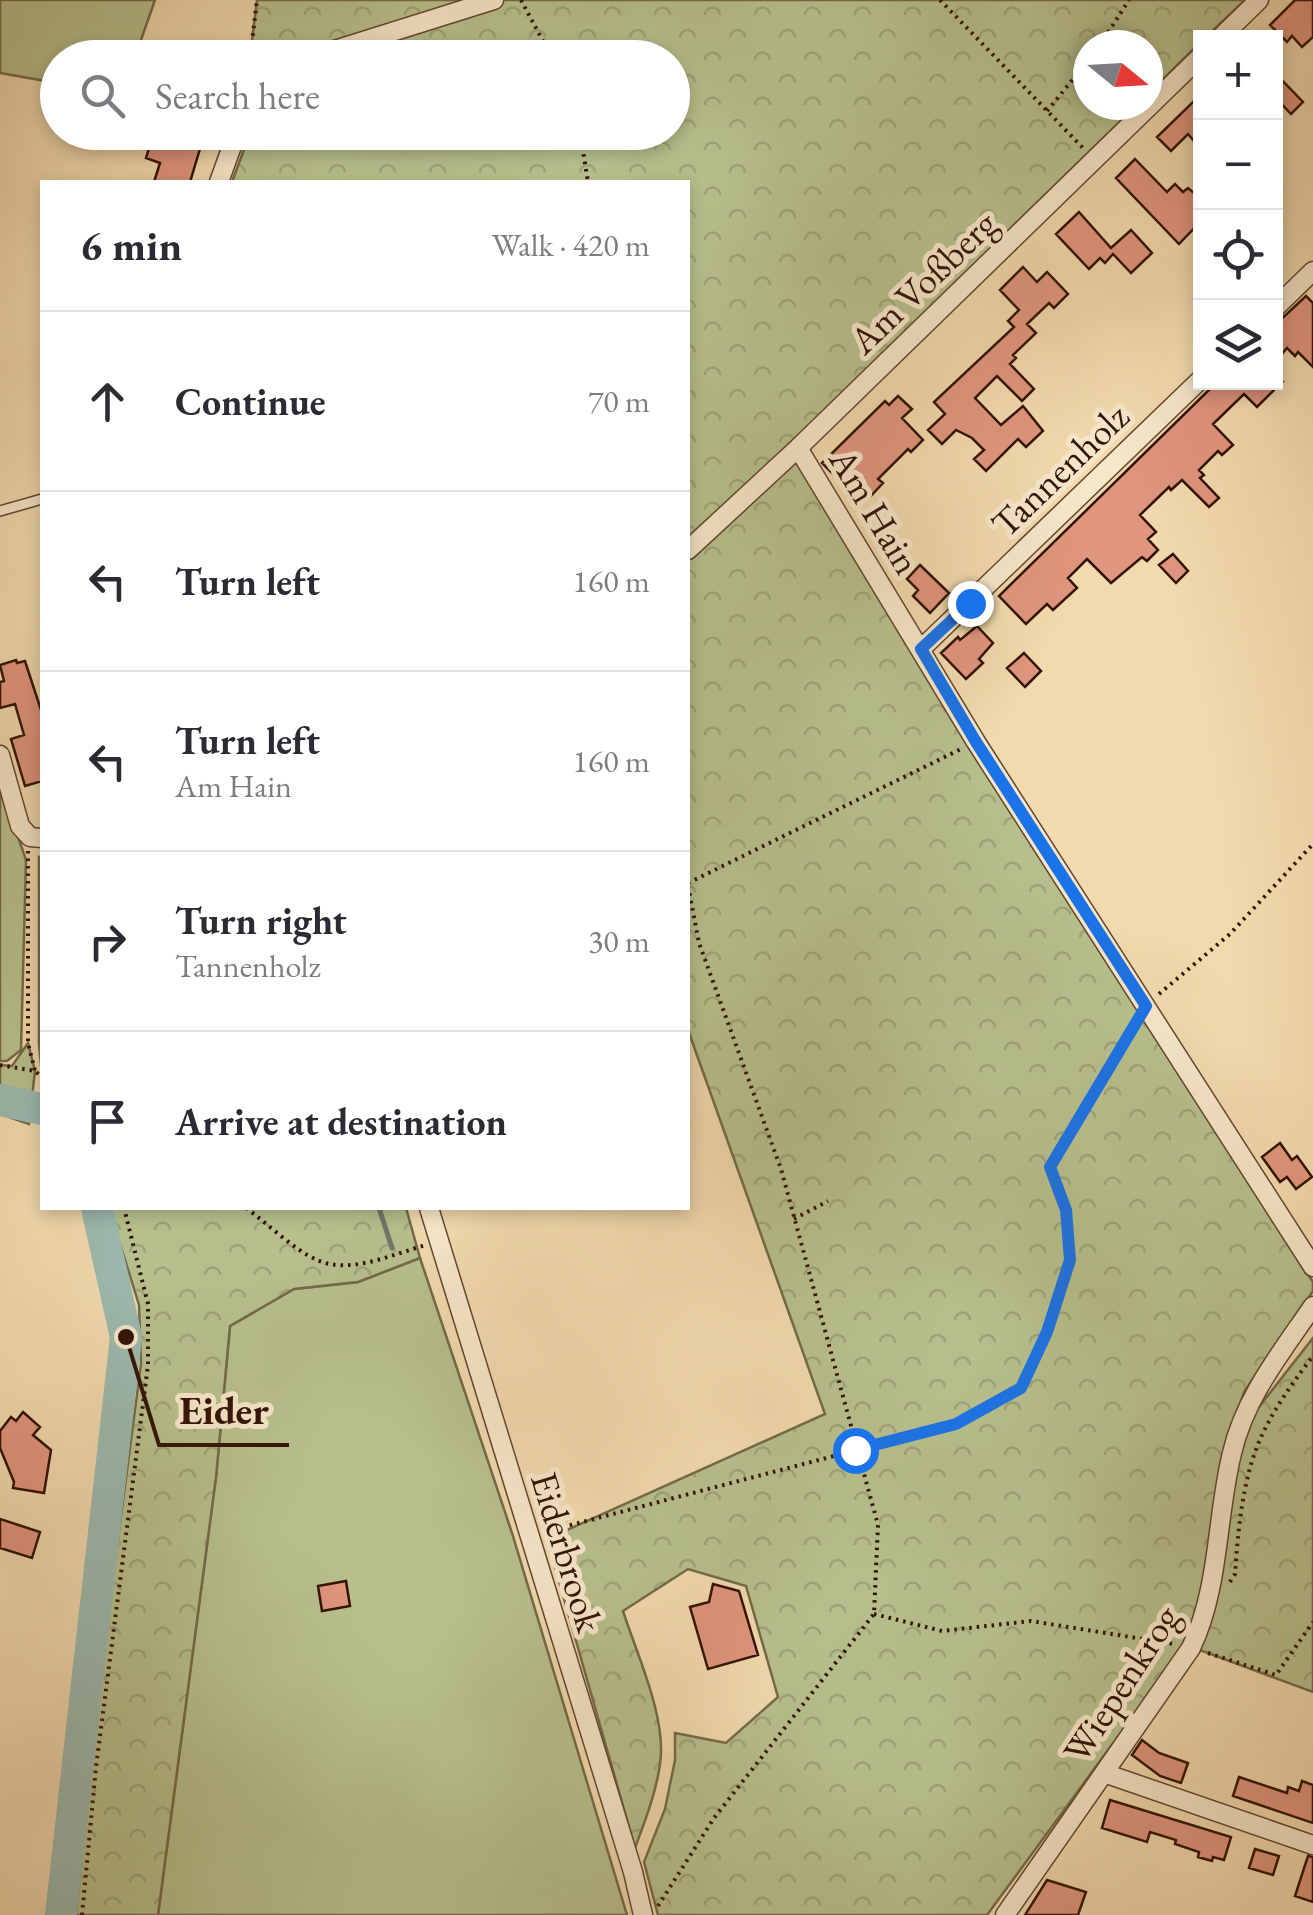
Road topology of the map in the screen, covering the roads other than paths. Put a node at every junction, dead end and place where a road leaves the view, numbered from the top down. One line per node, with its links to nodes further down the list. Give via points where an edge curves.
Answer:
1 (494, 0): 4 (street)
2 (1259, 0): 3 (street)
3 (1228, 30)
4 (366, 40)
5 (1193, 64): 11 (street, Am Voßberg)
6 (231, 150): 7 (street)
7 (220, 180)
8 (1313, 271): 9 (street)
9 (1283, 300)
10 (1193, 387): 15 (street, Tannenholz)
11 (798, 448): 14 (street, Am Voßberg); 15 (street, Am Hain)
12 (40, 499): 13 (lane)
13 (0, 511)
14 (690, 548)
15 (921, 649): 19 (street, Am Hain)
16 (0, 754): 17 (street, via 20,826)
17 (36, 838)
18 (430, 1210): 23 (street, Eiderbrook)
19 (1313, 1267)
20 (1313, 1306): 21 (street, Wiepenkrog, via 1242,1421 1225,1484 1208,1607 1192,1648)
21 (1104, 1773): 22 (street); 24 (street, Wiepenkrog)
22 (1313, 1845)
23 (644, 1915)
24 (1005, 1915)

